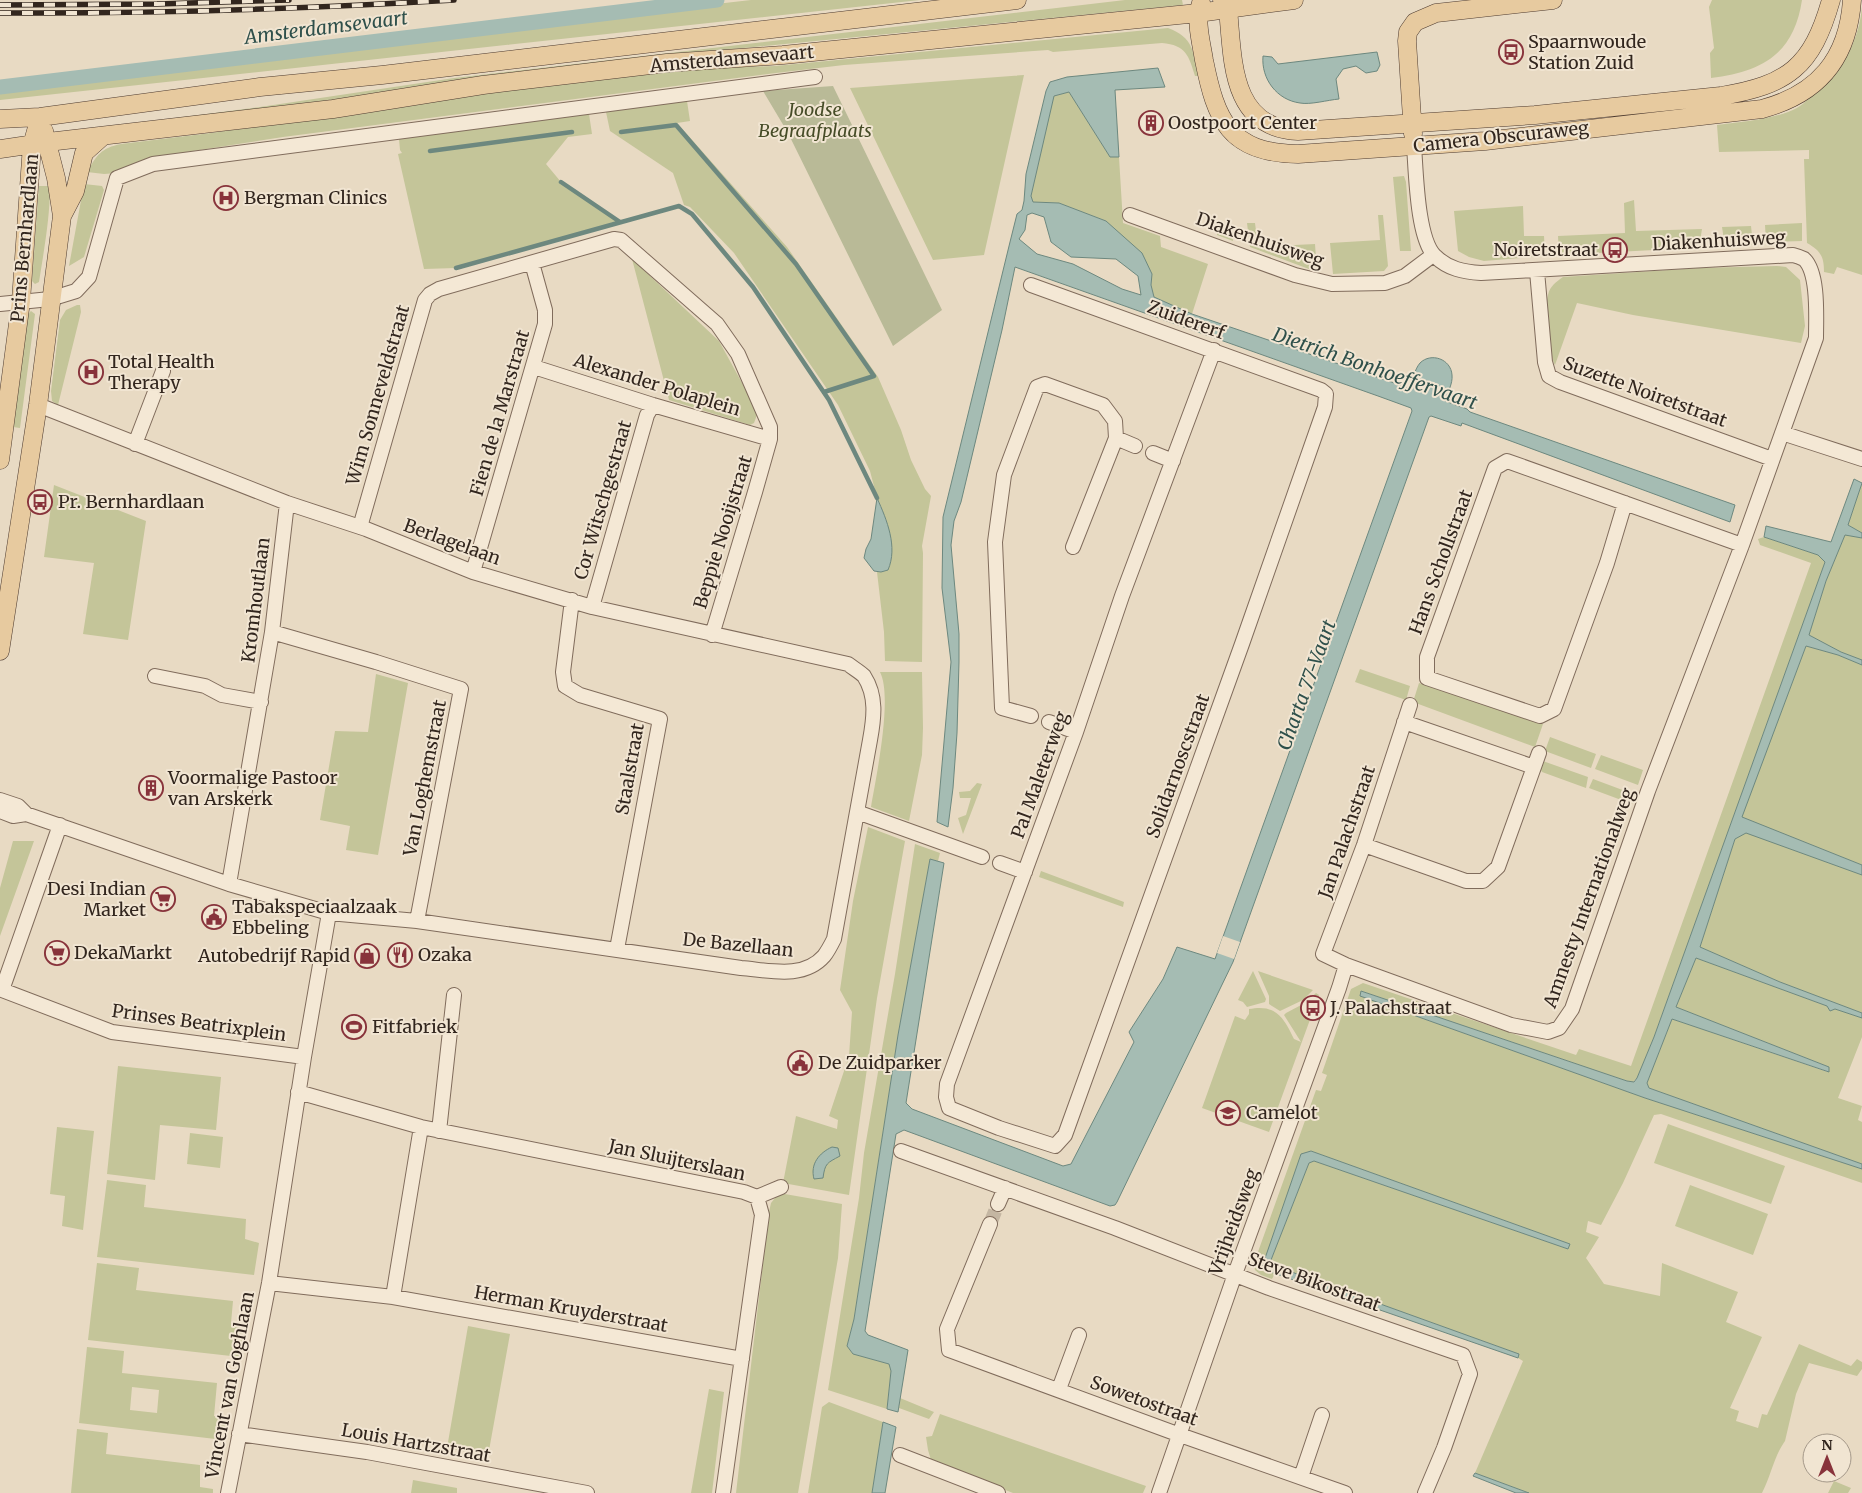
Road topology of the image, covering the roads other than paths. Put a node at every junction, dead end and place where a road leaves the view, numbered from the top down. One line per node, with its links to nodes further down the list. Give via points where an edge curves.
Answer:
1 (1017, 0): 10 (main road, Amsterdamsevaart, via 260,87)
2 (1294, 0): 6 (main road, Amsterdamsevaart)
3 (1553, 0): 12 (main road, via 1436,13 1415,22 1408,32 1407,41)
4 (1852, 2): 9 (main road, Camera Obscuraweg, via 1848,29 1841,46 1828,68 1810,88 1791,100 1762,109)
5 (1830, 3): 9 (main road, Camera Obscuraweg, via 1818,40 1807,56 1773,83)
6 (1225, 4): 7 (main road, Amsterdamsevaart); 12 (main road, Camera Obscuraweg, via 1239,86 1246,104 1260,119 1280,128 1298,131)
7 (1200, 6): 13 (main road, Amsterdamsevaart, via 783,55 667,64 483,85 333,109); 15 (main road, Camera Obscuraweg, via 1199,31 1214,104 1225,124 1245,143 1268,152 1298,154)
8 (815, 77): 23 (street, Amsterdamsevaart, via 153,164 118,178 89,277 76,291)
9 (1722, 104): 12 (main road, Camera Obscuraweg, via 1604,108); 15 (main road, Camera Obscuraweg, via 1606,126 1485,142)
10 (40, 117): 11 (main road, Amsterdamsevaart); 14 (main road, Prins Bernhardlaan)
11 (0, 119)
12 (1412, 123): 15 (main road)
13 (103, 136): 14 (main road, Amsterdamsevaart); 18 (main road, Prins Bernhardlaan, via 84,153 75,191)
14 (40, 144): 16 (main road, Amsterdamsevaart); 18 (main road, Prins Bernhardlaan); 24 (main road, Prins Bernhardlaan)
15 (1414, 146): 19 (street, via 1424,239)
16 (0, 149)
17 (1130, 215): 19 (street, Diakenhuisweg, via 1295,275 1332,284 1385,283 1405,276)
18 (62, 216): 23 (main road, Prins Bernhardlaan)
19 (1433, 255): 21 (street, Diakenhuisweg, via 1464,272)
20 (532, 263): 27 (street, Fien de la Marstraat, via 546,317); 34 (street, Wim Sonneveldstraat, via 620,240 717,324 738,354 770,427); 44 (street, Wim Sonneveldstraat, via 439,289 424,300)
21 (1537, 271): 32 (street, Diakenhuisweg, via 1793,254 1802,258 1812,275 1816,338); 38 (street, Suzette Noiretstraat, via 1549,376)
22 (1031, 285): 26 (street, Zuidererf)
23 (50, 299): 24 (street); 30 (main road, Prins Bernhardlaan)
24 (21, 301): 25 (street); 40 (main road, Prins Bernhardlaan)
25 (0, 304)
26 (1214, 350): 29 (street, Zuidererf); 41 (street, Pal Maleterweg)
27 (534, 367): 31 (street, Alexander Polaplein); 47 (street, Fien de la Marstraat)
28 (163, 371): 35 (street)
29 (1326, 394): 83 (street, Solidarnoscstraat, via 1325,407 1239,654 1065,1135)
30 (38, 405): 35 (street, Berlagelaan); 52 (main road, Prins Bernhardlaan)
31 (653, 405): 34 (street, Alexander Polaplein); 49 (street, Cor Witschgestraat, via 647,414)
32 (1782, 433): 38 (street); 39 (street)
33 (1116, 438): 36 (street); 46 (street); 57 (street, via 1115,422 1103,405 1045,384 1036,387 1004,475 995,542 1002,708)
34 (770, 439): 51 (street, Beppie Nooijstraat)
35 (135, 444): 42 (street, Berlagelaan)
36 (1135, 446)
37 (1153, 453): 41 (street)
38 (1772, 459): 45 (street)
39 (1862, 459)
40 (0, 460)
41 (1173, 461): 60 (street, Pal Maleterweg, via 1122,596)
42 (287, 503): 44 (street, Berlagelaan); 50 (street, Kromhoutlaan)
43 (1625, 503): 43 (street, Hans Schollstraat, via 1507,461 1495,468 1427,657 1427,678 1540,716 1554,709 1607,563); 45 (street)
44 (360, 527): 47 (street, Berlagelaan)
45 (1742, 545): 77 (street, Amnesty Internationalweg, via 1648,791 1572,1009 1560,1028 1548,1032 1511,1025)
46 (1074, 547)
47 (473, 572): 48 (street, Berlagelaan)
48 (572, 600): 49 (street, Berlagelaan); 75 (street, Staalstraat, via 563,672 565,686 580,696 660,719)
49 (592, 607): 51 (street, Berlagelaan)
50 (272, 632): 55 (street, Kromhoutlaan); 74 (street, Van Loghemstraat, via 461,688)
51 (712, 635): 53 (street, Berlagelaan, via 848,664)
52 (0, 651)
53 (863, 675): 65 (street, De Bazellaan, via 873,698 873,720)
54 (155, 676): 55 (street)
55 (261, 702): 72 (street, Kromhoutlaan)
56 (1410, 705): 59 (street, Jan Palachstraat)
57 (1031, 716)
58 (1049, 722): 60 (street)
59 (1404, 722): 62 (street); 68 (street, Jan Palachstraat)
60 (1076, 732): 71 (street, Pal Maleterweg)
61 (1539, 753): 62 (street)
62 (1534, 767): 68 (street, via 1498,867 1483,881 1466,881)
63 (0, 800): 66 (street, via 18,806)
64 (0, 811): 66 (street, via 13,816)
65 (857, 812): 69 (street); 75 (street, De Bazellaan, via 834,939 823,957 806,969 792,972 741,968)
66 (26, 814): 67 (street)
67 (60, 825): 72 (street); 79 (street, Prinses Beatrixplein, via 2,990 112,1032)
68 (1364, 845): 76 (street, Jan Palachstraat)
69 (982, 857)
70 (1000, 863): 71 (street)
71 (1025, 872): 83 (street, Pal Maleterweg, via 946,1097 949,1108)
72 (229, 884): 73 (street)
73 (328, 913): 74 (street); 79 (street, Prinses Beatrixplein)
74 (417, 921): 75 (street, De Bazellaan)
75 (616, 950)
76 (1323, 954): 77 (street, Amnesty Internationalweg)
77 (1346, 965): 90 (street, Vrijheidsweg)
78 (454, 995): 82 (street)
79 (304, 1057): 80 (street, Prinses Beatrixplein)
80 (298, 1092): 81 (street, Jan Sluijterslaan); 91 (street, Vincent van Goghlaan)
81 (421, 1127): 82 (street, Jan Sluijterslaan); 92 (street)
82 (439, 1131): 87 (street, Jan Sluijterslaan, via 744,1192)
83 (1055, 1146)
84 (901, 1151): 86 (street, Steve Bikostraat)
85 (781, 1187): 87 (street)
86 (1005, 1188): 88 (street); 90 (street, Steve Bikostraat)
87 (757, 1198): 94 (street, Jan Sluijterslaan, via 762,1215)
88 (998, 1204)
89 (990, 1224): 95 (street, Sowetostraat, via 947,1329 949,1350)
90 (1236, 1274): 98 (street, Vrijheidsweg); 107 (street, Steve Bikostraat, via 1463,1355 1470,1374)
91 (269, 1283): 92 (street, Vincent van Goghlaan); 97 (street, Vincent van Goghlaan)
92 (393, 1297): 94 (street, Herman Kruyderstraat)
93 (1079, 1335): 95 (street)
94 (742, 1359): 103 (street, Jan Sluijterslaan)
95 (1059, 1390): 98 (street, Sowetostraat)
96 (1322, 1415): 100 (street)
97 (239, 1434): 101 (street, Vincent van Goghlaan); 102 (street, Louis Hartzstraat, via 367,1452)
98 (1180, 1435): 100 (street, Sowetostraat); 105 (street, Vrijheidsweg)
99 (900, 1455): 104 (street)
100 (1301, 1477): 106 (street, Sowetostraat)
101 (228, 1493)
102 (587, 1493)
103 (723, 1493)
104 (998, 1493)
105 (1159, 1493)
106 (1345, 1493)
107 (1425, 1493)

